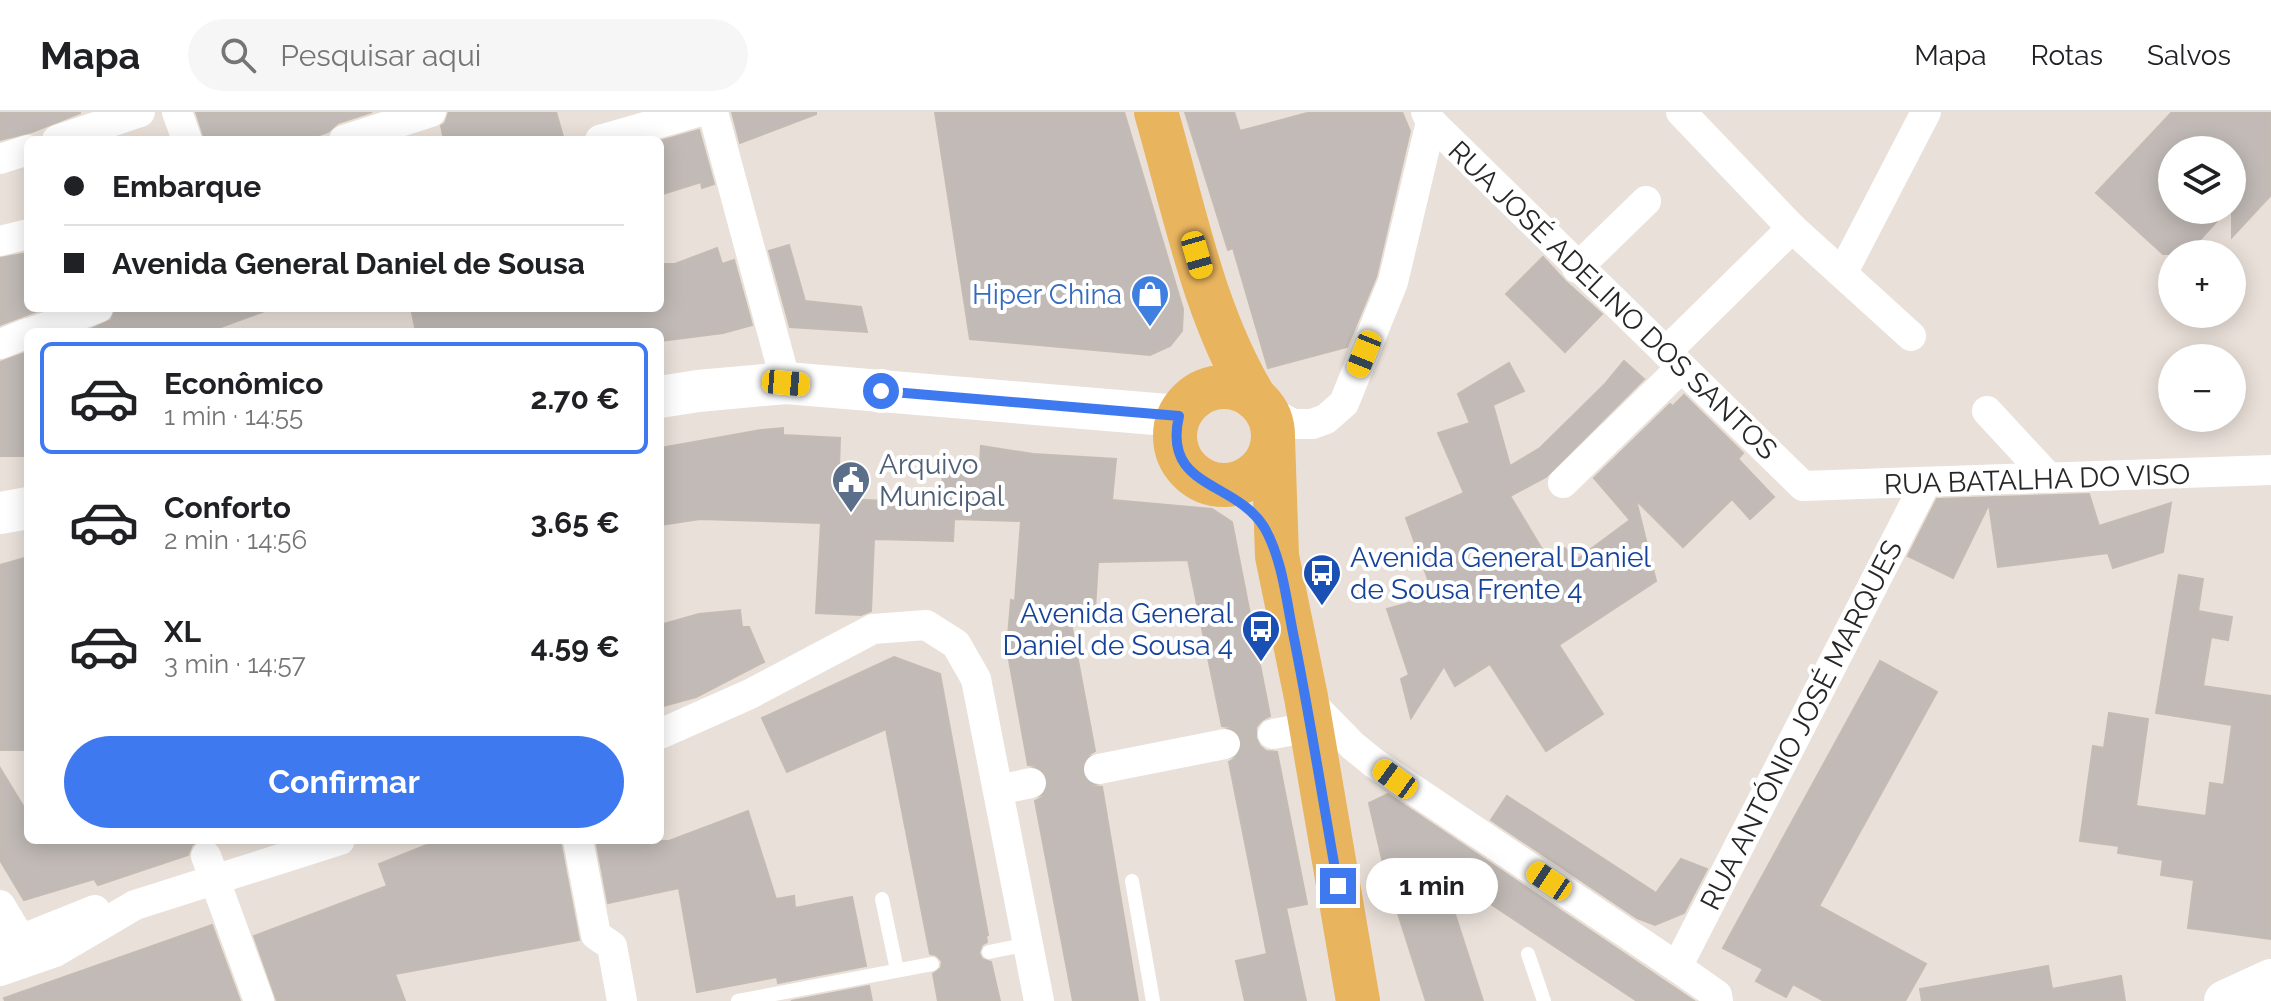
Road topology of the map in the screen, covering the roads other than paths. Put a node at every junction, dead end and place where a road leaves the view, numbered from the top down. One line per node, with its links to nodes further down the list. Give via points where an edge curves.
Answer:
1 (140, 112): 10 (street)
2 (177, 112): 11 (street)
3 (697, 112): 13 (street)
4 (713, 112): 29 (street)
5 (1156, 112): 23 (main road)
6 (1681, 112): 17 (street)
7 (1926, 112): 21 (street)
8 (1428, 117): 20 (street, RUA JOSÉ ADELINO DOS SANTOS); 33 (street, via 1393,282 1344,403 1312,424)
9 (415, 124): 12 (street)
10 (69, 136)
11 (186, 136)
12 (362, 136)
13 (614, 136)
14 (24, 151): 15 (street)
15 (0, 159)
16 (1646, 201): 20 (street)
17 (1792, 228): 21 (street); 28 (street)
18 (24, 235): 19 (street)
19 (0, 241)
20 (1577, 268): 28 (street, RUA JOSÉ ADELINO DOS SANTOS)
21 (1843, 272): 26 (street)
22 (87, 312): 24 (street)
23 (1213, 312): 31 (main road, via 1212,355); 33 (main road)
24 (44, 328)
25 (24, 335): 27 (street)
26 (1911, 336)
27 (0, 344)
28 (1674, 360): 37 (street); 39 (street, RUA JOSÉ ADELINO DOS SANTOS)
29 (786, 383): 30 (main road); 31 (main road)
30 (664, 396)
31 (1183, 410): 33 (main road, via 1198,395 1226,387 1241,391); 36 (main road, via 1175,434 1177,452)
32 (1987, 411): 35 (street)
33 (1264, 415): 36 (main road, via 1270,454 1262,467 1236,484); 42 (main road)
34 (2271, 470): 35 (street, RUA BATALHA DO VISO)
35 (2049, 478): 38 (street, RUA BATALHA DO VISO)
36 (1200, 479): 42 (main road, via 1250,512)
37 (1563, 483)
38 (1925, 484): 39 (street, RUA BATALHA DO VISO); 61 (street, RUA ANTÓNIO JOSÉ MARQUES)
39 (1803, 486)
40 (24, 509): 41 (main road)
41 (0, 513)
42 (1277, 556): 43 (main road)
43 (1297, 719): 61 (street, via 1353,746); 69 (main road)
44 (664, 732): 48 (street, via 873,629 926,625 956,644 976,679)
45 (1225, 744): 46 (street)
46 (1099, 769)
47 (1031, 783): 48 (street)
48 (998, 790): 57 (street)
49 (322, 844): 51 (street)
50 (579, 844): 65 (street, via 596,935 612,946)
51 (211, 869): 55 (street); 64 (street)
52 (1132, 881): 68 (lane)
53 (882, 899): 62 (lane)
54 (0, 905): 56 (street)
55 (135, 905): 56 (street, via 132,895); 63 (street, via 55,952)
56 (11, 944)
57 (1028, 944): 58 (lane); 67 (street)
58 (989, 952)
59 (1528, 954): 70 (lane)
60 (932, 964): 62 (lane)
61 (1677, 967): 71 (street)
62 (897, 970): 66 (lane)
63 (0, 971)
64 (259, 1001)
65 (622, 1001)
66 (738, 1001)
67 (1039, 1001)
68 (1153, 1001)
69 (1358, 1001)
70 (1544, 1001)
71 (1718, 1001)

